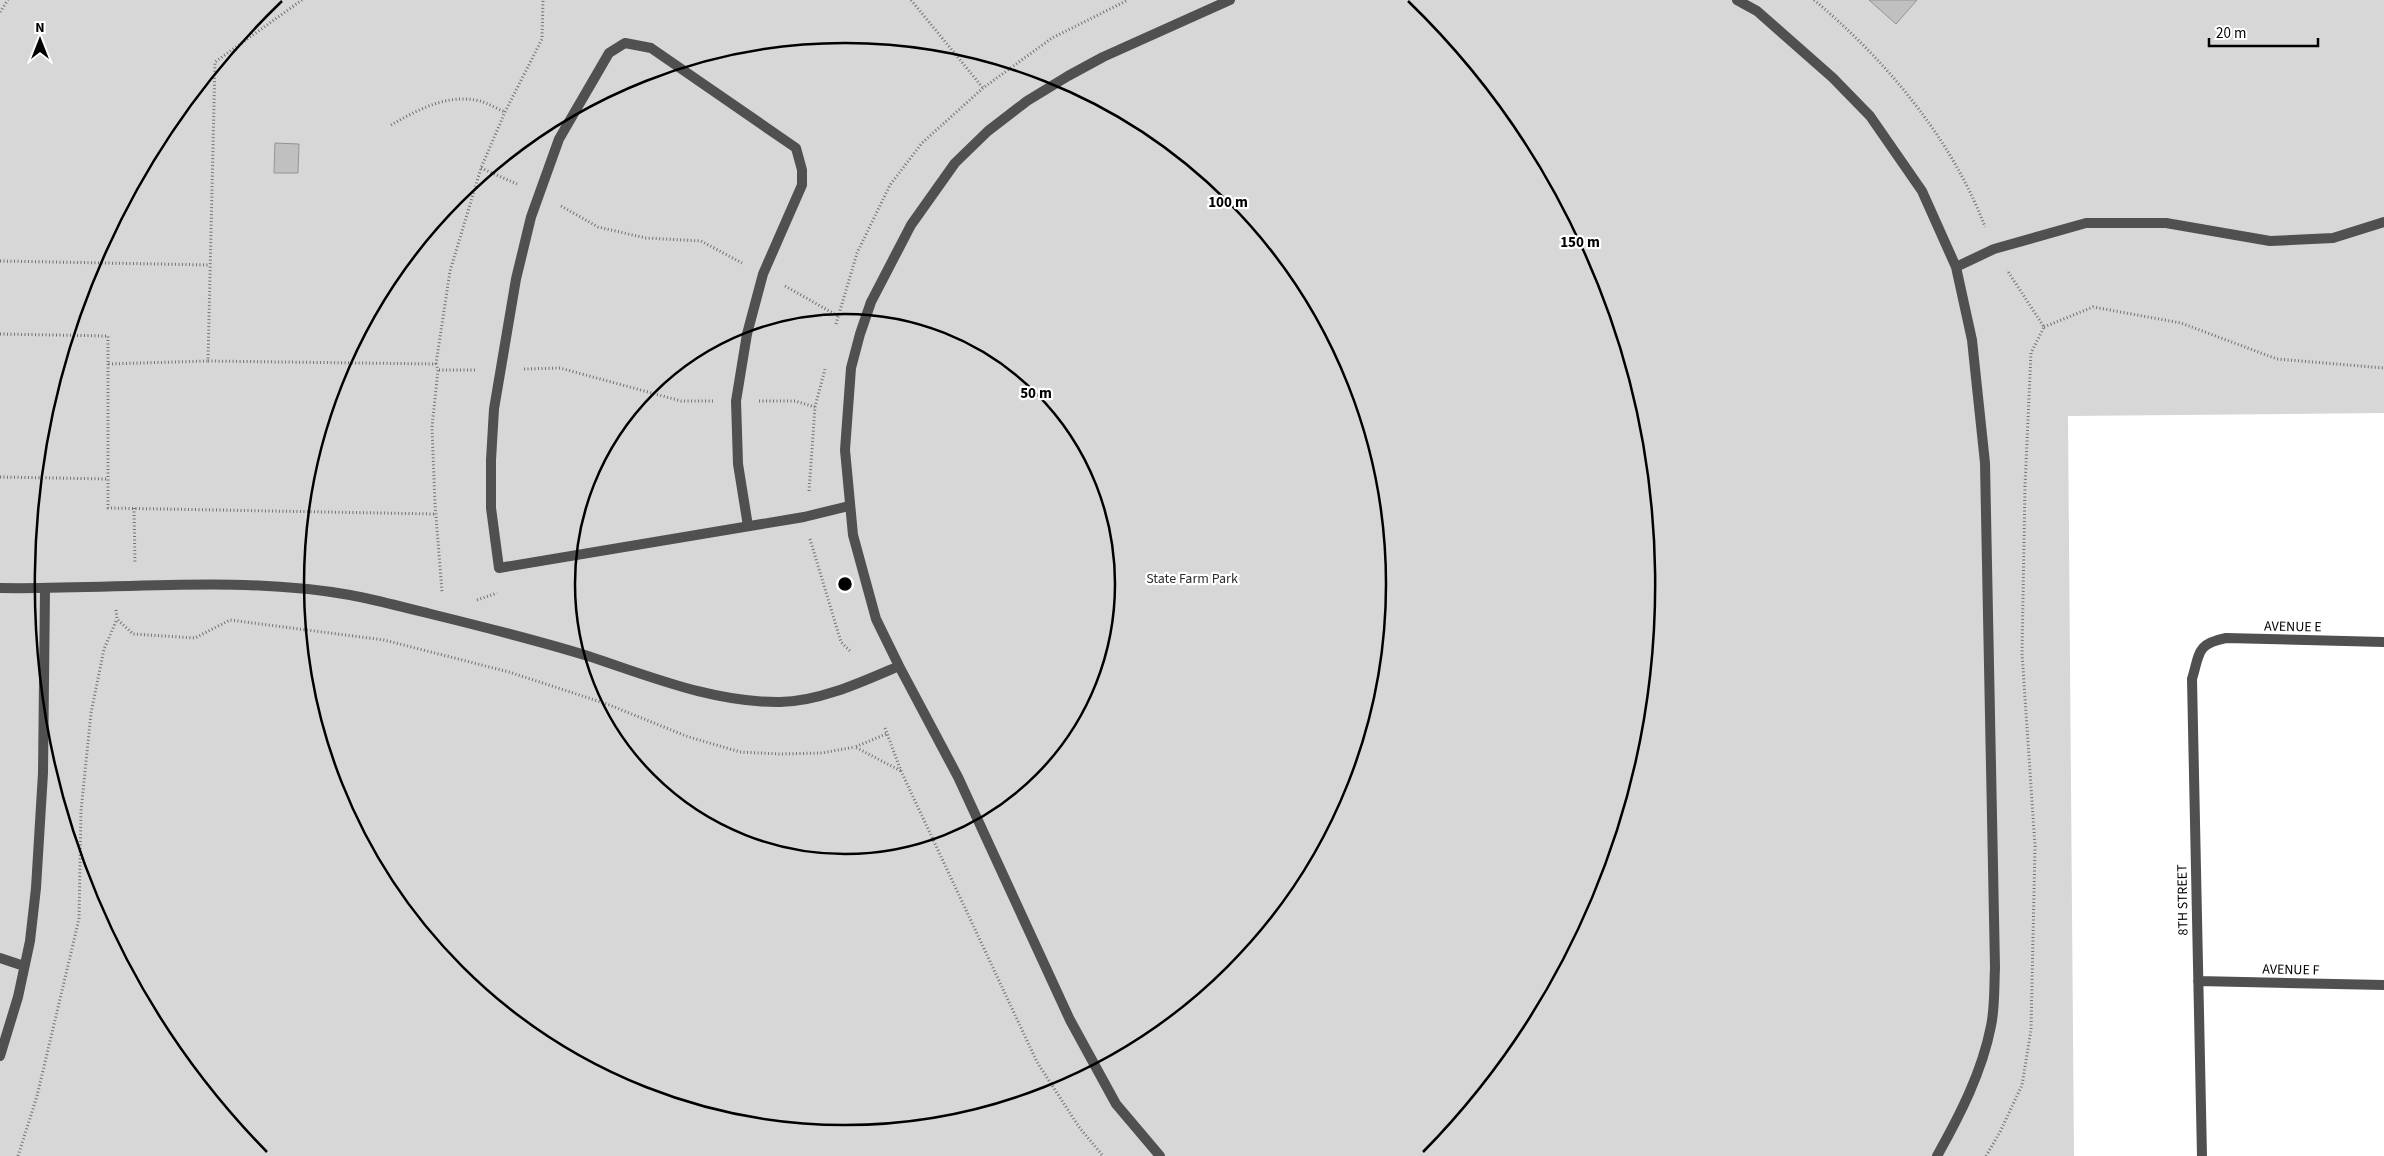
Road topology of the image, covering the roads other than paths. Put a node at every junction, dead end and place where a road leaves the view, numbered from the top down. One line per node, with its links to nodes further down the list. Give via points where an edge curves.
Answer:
1 (1230, 0): 5 (street, via 1103,57 1027,101 988,131 955,163 933,191 871,302 860,334 852,368 845,450)
2 (1737, 0): 4 (street, via 1757,11 1834,78 1870,116 1922,191)
3 (2384, 222): 4 (street, via 2334,238 2270,240 2166,222 2086,223 1994,249)
4 (1956, 267): 18 (street, via 1972,340 1985,463 1995,968 1992,1025 1977,1076)
5 (849, 506): 6 (street); 11 (street, via 853,535 876,619)
6 (748, 526): 6 (street, via 499,568 490,508 494,409 516,279 531,216 559,139 609,53 625,43 651,48 796,148 802,170 802,185 763,274 747,334 736,401 738,464)
7 (0, 588): 8 (street)
8 (45, 589): 11 (street, via 237,584 352,595 528,637 692,689 737,699 803,700); 13 (street, via 43,773 36,888)
9 (2384, 642): 10 (street, AVENUE E, via 2226,638)
10 (2204, 646): 14 (street, 8TH STREET, via 2192,680)
11 (899, 666): 17 (street, via 958,777 1070,1020 1116,1104)
12 (0, 958): 13 (street)
13 (24, 966): 16 (street)
14 (2198, 981): 15 (street, AVENUE F); 19 (street, 8TH STREET)
15 (2384, 985)
16 (0, 1056)
17 (1160, 1156)
18 (1937, 1156)
19 (2202, 1156)

